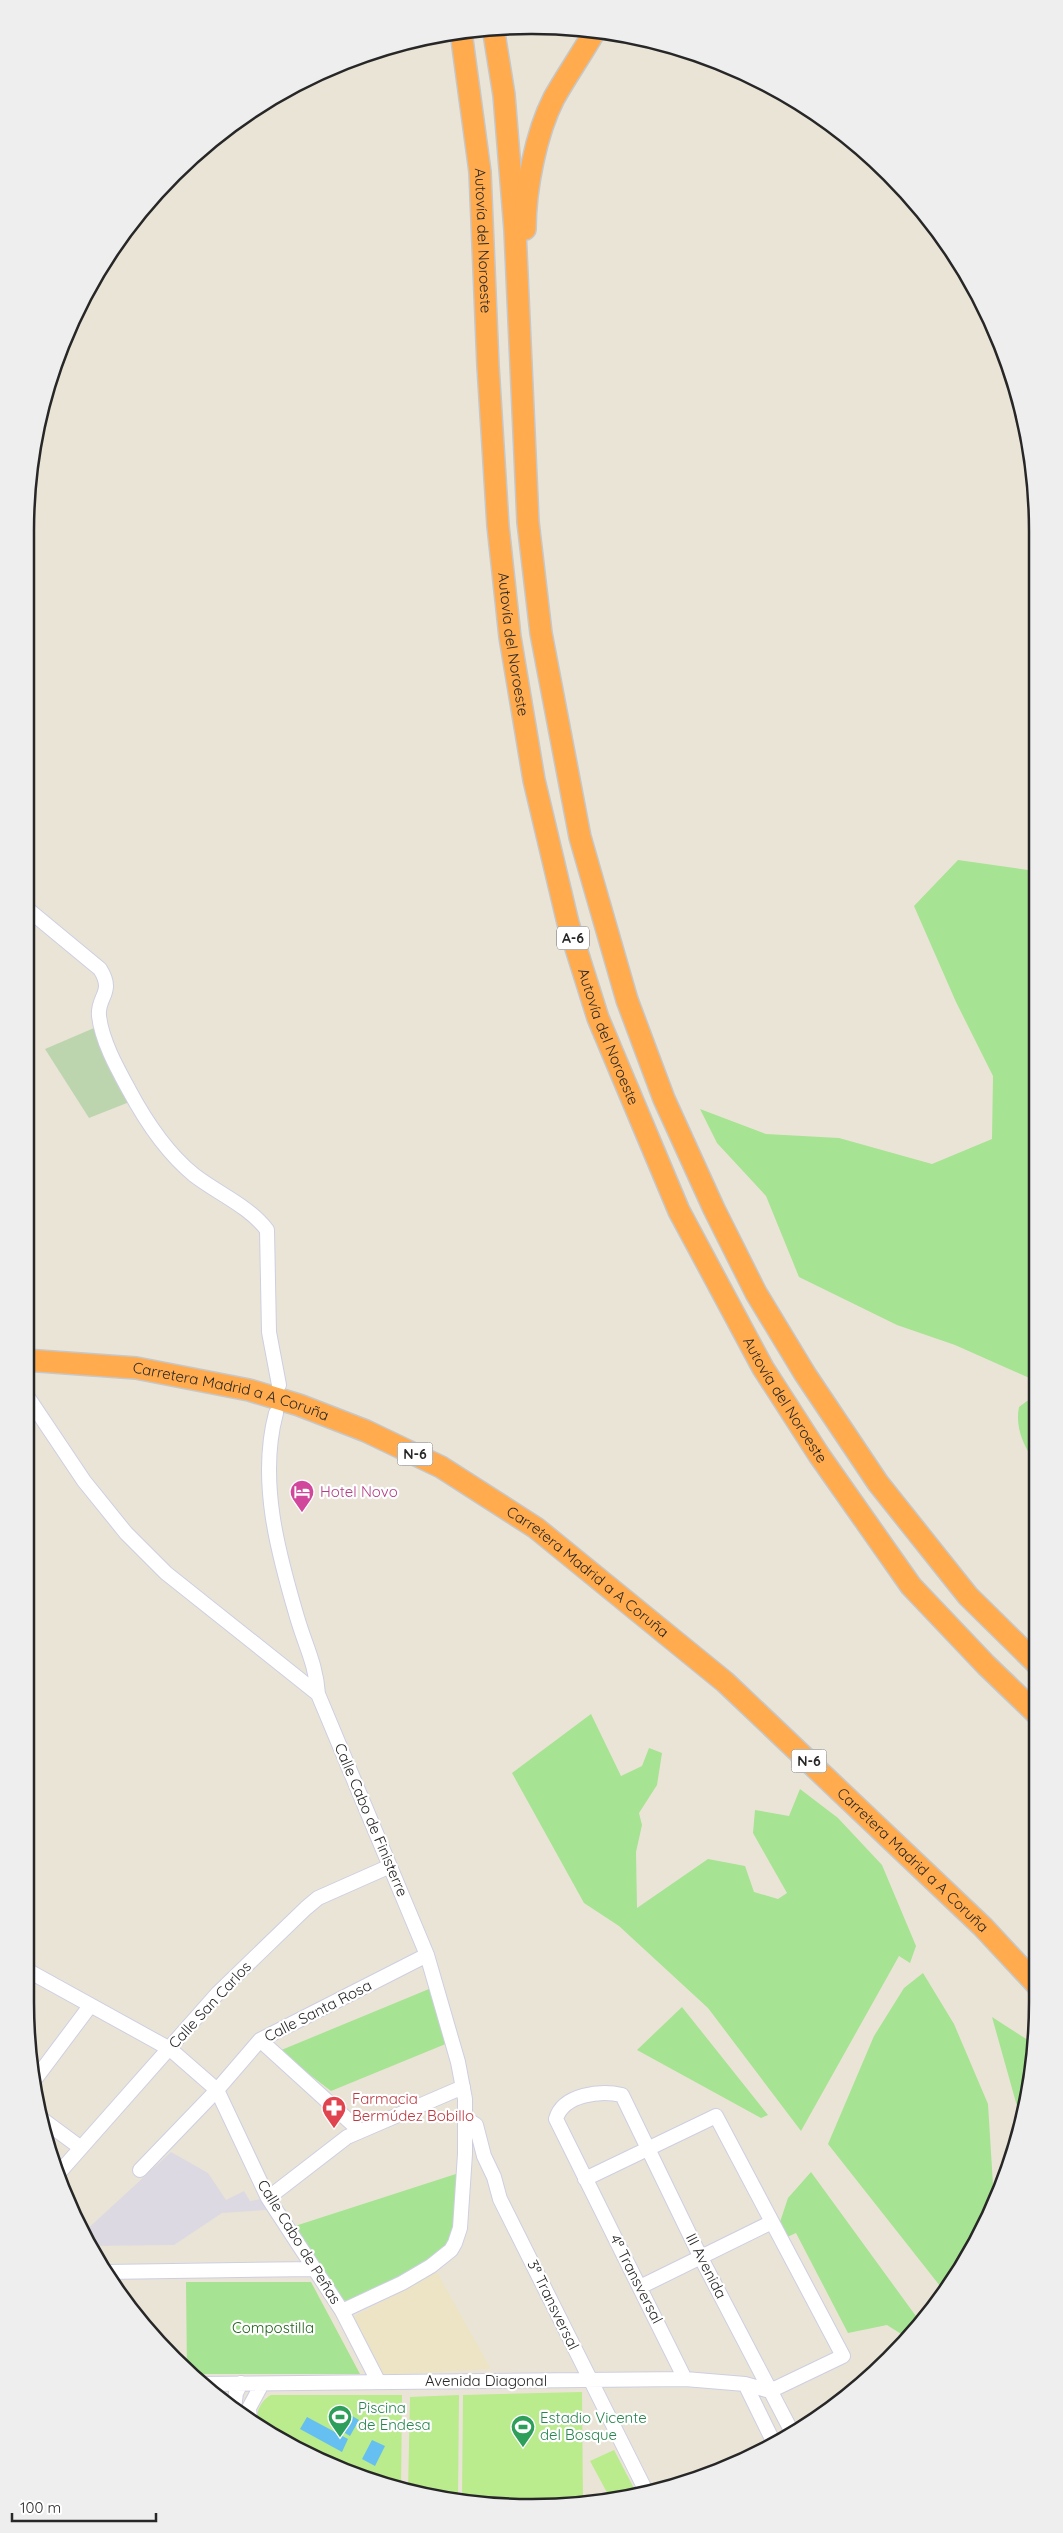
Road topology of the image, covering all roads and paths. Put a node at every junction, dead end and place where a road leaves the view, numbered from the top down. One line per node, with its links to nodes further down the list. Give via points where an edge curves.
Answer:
1 (494, 35): 6 (highway, Autovía del Noroeste / A-6, via 504,95 515,230 528,522)
2 (591, 38): 6 (highway, via 554,99 542,130 525,221 528,417)
3 (463, 39): 5 (highway, Autovía del Noroeste / A-6, via 480,172)
4 (456, 40): 5 (highway, via 473,161)
5 (488, 366): 14 (highway, Autovía del Noroeste / A-6, via 498,526 510,637 533,770 568,923 598,1018 679,1211 763,1368 819,1455 911,1586)
6 (539, 606): 12 (highway, Autovía del Noroeste / A-6, via 541,633 580,837 627,1000 664,1099 714,1210 756,1293 805,1374 878,1483 968,1596)
7 (34, 914): 9 (street, via 100,969 106,986 99,1013 111,1053 155,1132 192,1173 256,1218 267,1230 269,1332)
8 (35, 1360): 18 (highway, Carretera Madrid a A Coruña / N-6, via 136,1368 249,1390 366,1431 441,1467 536,1528 725,1682 983,1927)
9 (279, 1385)
10 (34, 1406): 13 (street, via 84,1481 126,1533 166,1573)
11 (276, 1413): 13 (street, Calle Cabo de Finisterre, via 271,1448 272,1513 281,1563 316,1671)
12 (1029, 1656)
13 (318, 1694): 15 (street, Calle Cabo de Finisterre)
14 (1029, 1706)
15 (388, 1867): 16 (street, Calle Cabo de Finisterre); 21 (street, Calle San Carlos, via 318,1898 218,1993)
16 (427, 1955): 20 (street, Calle Santa Rosa); 23 (street, Calle Cabo de Finisterre)
17 (34, 1974): 19 (street, Calle Cabo de Peñas)
18 (1029, 1976)
19 (90, 2006): 21 (street, Calle Cabo de Peñas); 22 (street)
20 (260, 2040): 24 (street, Calle Santa Rosa); 28 (street)
21 (170, 2049): 24 (street, Calle Cabo de Peñas); 29 (street, Calle San Carlos)
22 (39, 2074)
23 (463, 2087): 26 (street, Calle Cabo de Finisterre); 28 (street)
24 (217, 2090): 32 (street, Calle Santa Rosa); 34 (street, Calle Cabo de Peñas)
25 (622, 2096): 30 (street, III Avenida); 33 (street, 4ª Transversal, via 597,2092 573,2100 557,2114 556,2119)
26 (465, 2118): 40 (street, Calle Cabo de Finisterre, via 460,2228 455,2243 442,2259 402,2283); 43 (street, 3ª Transversal, via 476,2125 500,2199)
27 (50, 2125): 29 (street)
28 (359, 2130): 34 (street)
29 (80, 2148): 31 (street, Calle San Carlos)
30 (649, 2148): 33 (street); 35 (street, via 716,2116); 36 (street, III Avenida)
31 (63, 2168)
32 (140, 2170)
33 (585, 2179): 39 (street, 4ª Transversal)
34 (268, 2198): 37 (street, Calle Cabo de Peñas)
35 (772, 2222): 36 (street); 48 (street, via 843,2356)
36 (701, 2258): 39 (street); 48 (street, III Avenida)
37 (315, 2270): 38 (street); 40 (street, Calle Cabo de Peñas)
38 (114, 2272)
39 (640, 2287): 41 (street, 4ª Transversal)
40 (342, 2310): 42 (street, Calle Cabo de Peñas)
41 (685, 2379): 43 (street, Avenida Diagonal); 47 (street, Avenida Diagonal)
42 (378, 2381): 43 (street, Avenida Diagonal); 46 (street, Avenida Diagonal)
43 (589, 2381): 53 (street, 3ª Transversal)
44 (241, 2383): 45 (street, Avenida Diagonal); 46 (street, Avenida Diagonal); 49 (street)
45 (213, 2384)
46 (262, 2384): 50 (street)
47 (745, 2384): 48 (street, Avenida Diagonal); 52 (street)
48 (770, 2391): 51 (street, III Avenida)
49 (235, 2401)
50 (250, 2411)
51 (789, 2427)
52 (771, 2438)
53 (644, 2486)

